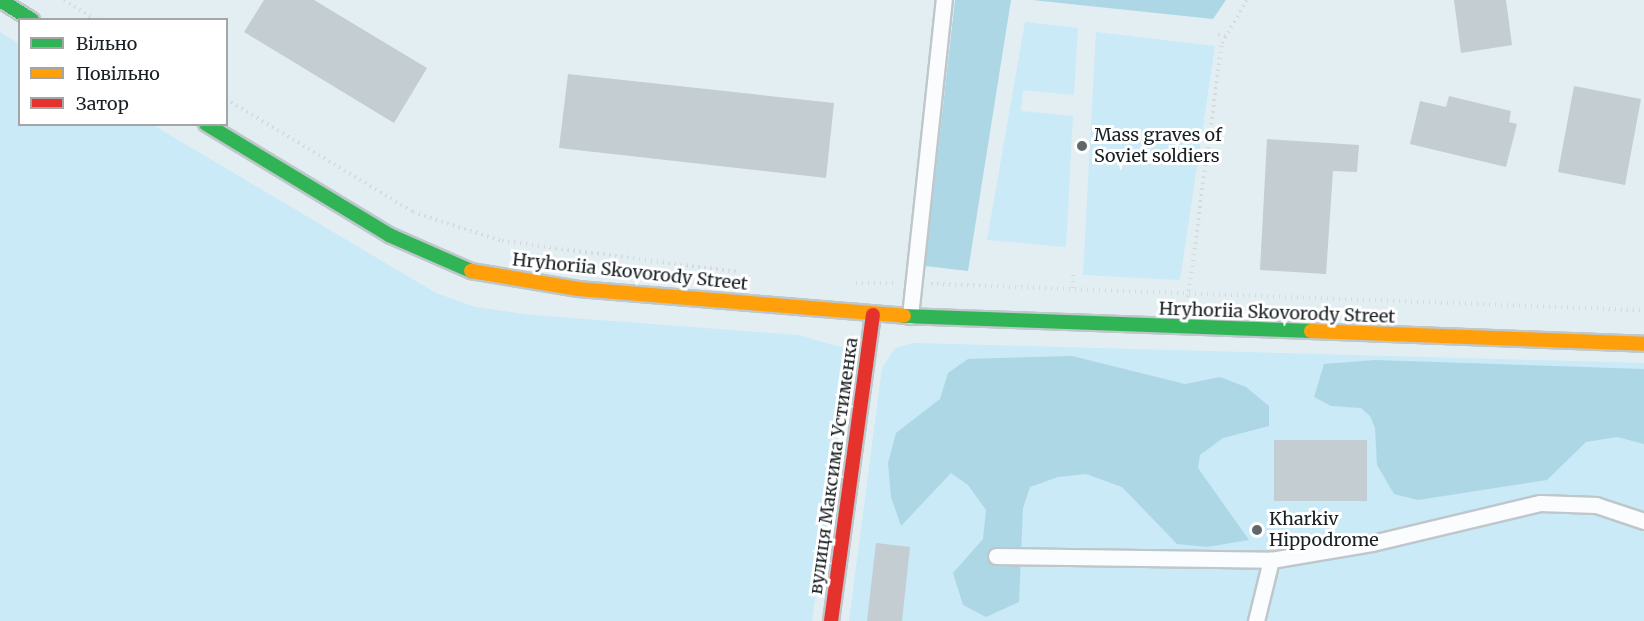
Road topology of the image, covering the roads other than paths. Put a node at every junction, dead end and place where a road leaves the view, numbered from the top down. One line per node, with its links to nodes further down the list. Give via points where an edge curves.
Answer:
1 (0, 0): 3 (street)
2 (944, 0): 6 (lane)
3 (29, 18)
4 (209, 126): 5 (street, Hryhoriia Skovorody Street, via 389,235 474,272 579,289)
5 (873, 315): 6 (street, Hryhoriia Skovorody Street); 11 (street, вулиця Максима Устименка)
6 (910, 316): 7 (street, Hryhoriia Skovorody Street)
7 (1644, 344)
8 (1644, 521): 10 (lane, via 1596,505 1540,503 1372,543)
9 (996, 556): 10 (lane)
10 (1271, 560): 12 (lane)
11 (831, 621)
12 (1256, 621)

